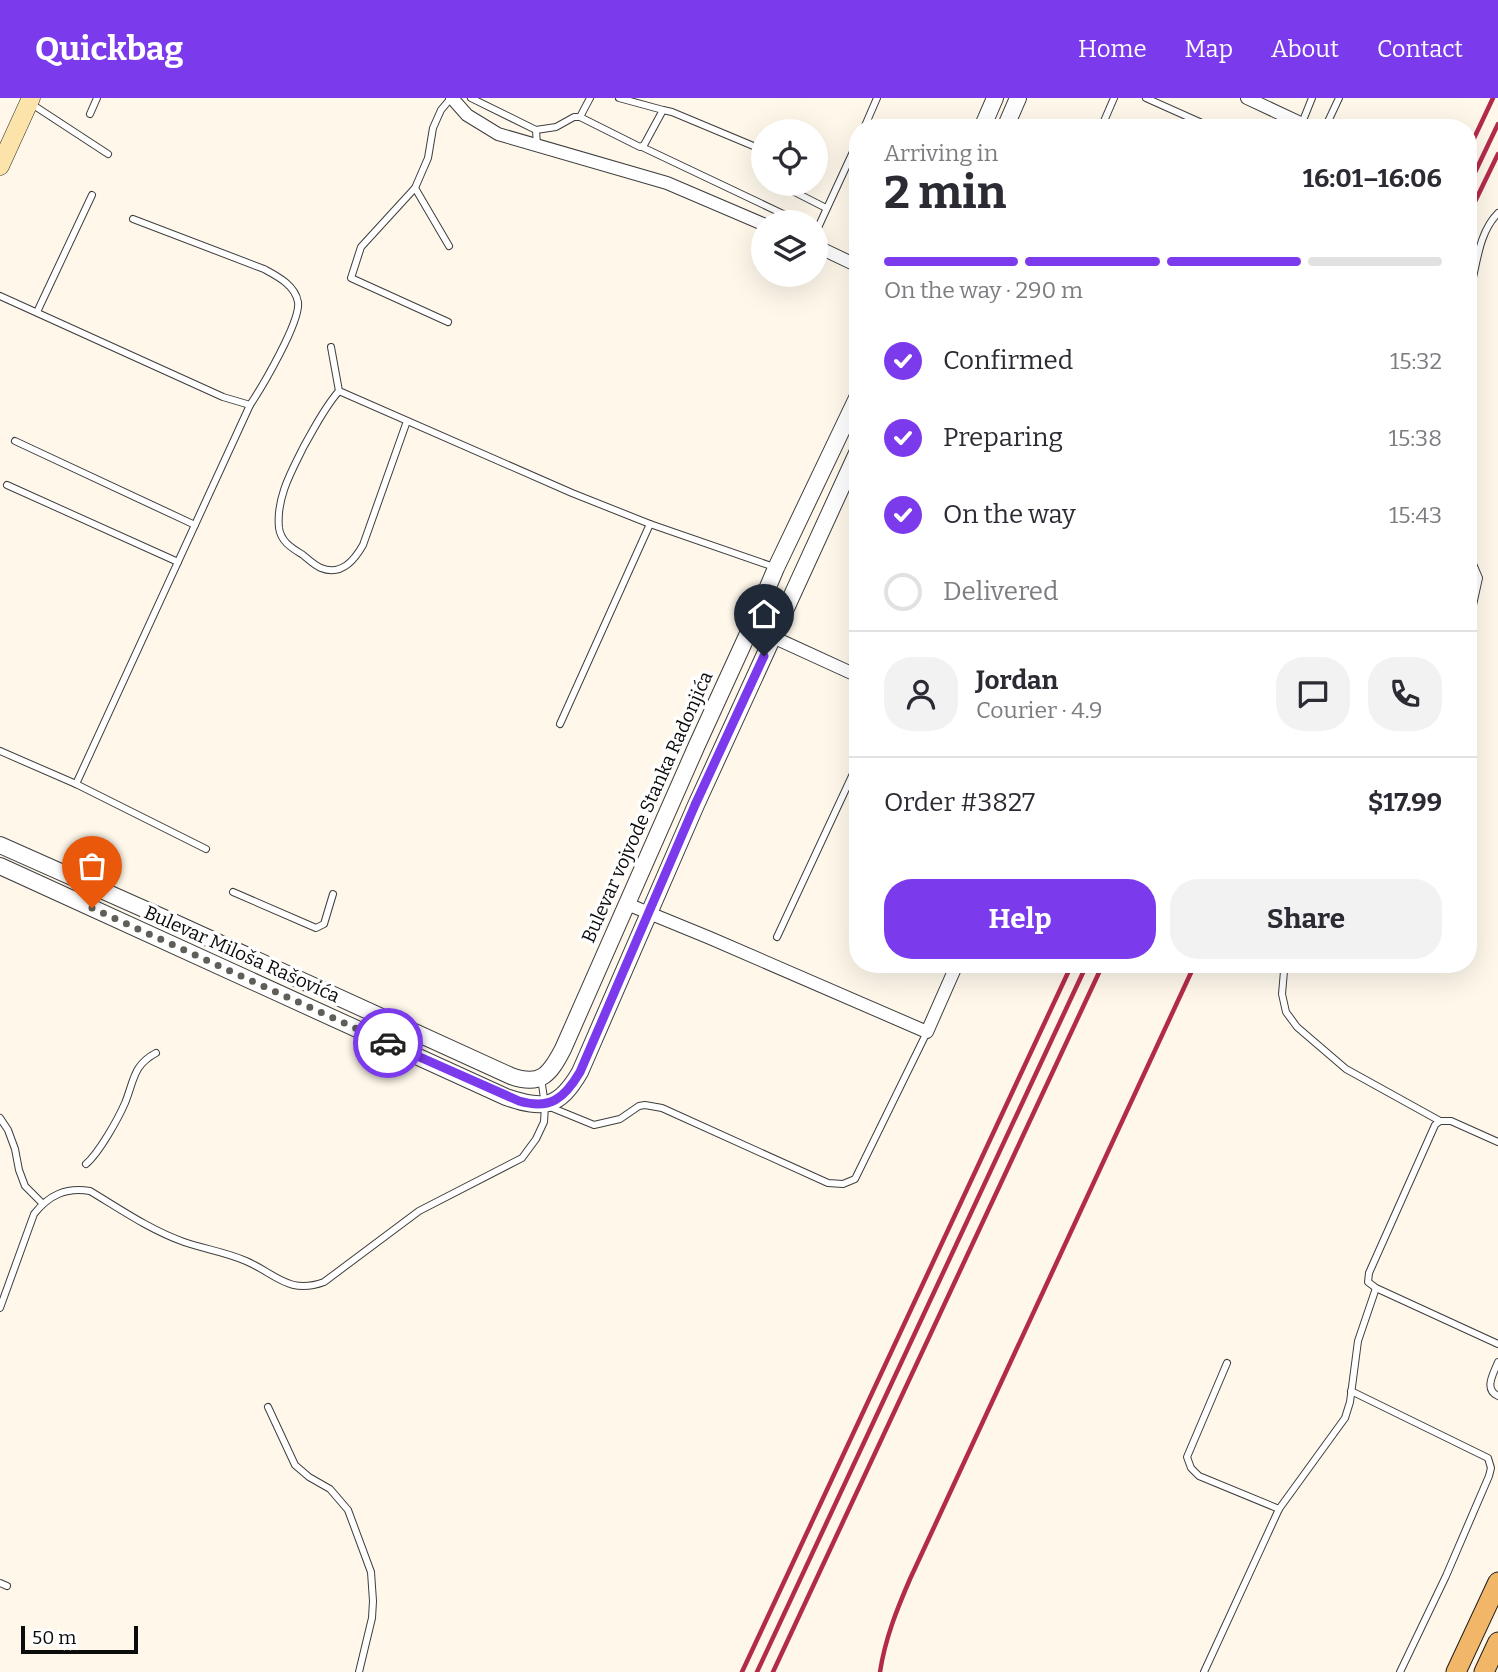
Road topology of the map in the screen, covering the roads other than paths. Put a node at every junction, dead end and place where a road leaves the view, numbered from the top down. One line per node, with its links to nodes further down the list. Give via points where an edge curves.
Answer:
1 (97, 98): 16 (lane)
2 (451, 98): 28 (street, via 488,128); 33 (lane, via 433,128 428,158)
3 (471, 98): 26 (lane)
4 (590, 98): 17 (lane)
5 (619, 98): 15 (lane)
6 (877, 98): 18 (lane)
7 (995, 98): 19 (street)
8 (1018, 98): 20 (street)
9 (1114, 98): 21 (lane)
10 (1146, 98): 22 (lane)
11 (1247, 98): 23 (street)
12 (1312, 98): 24 (lane)
13 (1339, 98): 25 (lane)
14 (30, 100): 30 (lane); 32 (main road)
15 (663, 110): 27 (lane); 29 (lane)
16 (90, 114)
17 (580, 117): 26 (lane); 29 (lane)
18 (868, 119)
19 (986, 119)
20 (1009, 119)
21 (1105, 119)
22 (1193, 119)
23 (1293, 119)
24 (1307, 119)
25 (1329, 119)
26 (536, 130): 28 (lane)
27 (751, 145)
28 (537, 146): 40 (street, via 667,183)
29 (642, 147): 37 (lane)
30 (107, 154)
31 (849, 160): 36 (lane)
32 (0, 166)
33 (415, 188): 41 (lane); 47 (lane, via 361,247 351,278)
34 (92, 195): 46 (lane)
35 (802, 196): 36 (lane)
36 (826, 208)
37 (775, 210)
38 (1498, 212): 44 (lane, via 1490,221)
39 (133, 219): 50 (lane, via 264,269 293,290 298,303 296,317)
40 (751, 219)
41 (449, 246)
42 (828, 251): 43 (street)
43 (849, 261)
44 (1477, 267)
45 (0, 296): 46 (lane)
46 (37, 312): 50 (lane)
47 (448, 322)
48 (331, 346): 49 (lane)
49 (339, 391): 52 (lane); 52 (lane, via 321,414 287,481 279,516 282,538 320,568 342,568 358,554)
50 (250, 405): 57 (lane)
51 (849, 415): 59 (street, Bulevar vojvode Stanka Radonjića)
52 (407, 421): 56 (lane)
53 (15, 441): 57 (lane)
54 (849, 471): 61 (street)
55 (7, 485): 58 (lane)
56 (650, 524): 59 (lane); 63 (lane)
57 (195, 525): 58 (lane)
58 (178, 562): 66 (lane)
59 (776, 568): 60 (street, Bulevar vojvode Stanka Radonjića)
60 (751, 627): 61 (street); 72 (street, Bulevar vojvode Stanka Radonjića)
61 (773, 636): 62 (street); 73 (street)
62 (849, 672)
63 (560, 724)
64 (0, 751): 66 (lane)
65 (849, 782): 74 (lane)
66 (76, 784): 68 (lane)
67 (0, 845): 79 (street, Bulevar Miloša Rašovića, via 511,1076 523,1081)
68 (206, 849)
69 (0, 866): 80 (street, Bulevar Miloša Rašovića, via 506,1097)
70 (233, 892): 71 (lane, via 316,928 324,924)
71 (333, 894)
72 (627, 904): 73 (street); 79 (street, Bulevar vojvode Stanka Radonjića, via 554,1066)
73 (649, 912): 77 (street); 80 (street, via 580,1072 564,1095)
74 (777, 937)
75 (953, 973): 77 (street)
76 (1284, 973): 82 (lane, via 1286,1012 1297,1027 1346,1069)
77 (927, 1032): 80 (lane, via 855,1179 843,1184 828,1183 662,1108 639,1106 620,1119 594,1125)
78 (156, 1054): 84 (lane, via 144,1060 135,1073 124,1104)
79 (541, 1078): 80 (lane)
80 (545, 1105): 85 (lane, via 544,1122 522,1157 419,1212 313,1286 288,1284 245,1260 182,1241 90,1191 65,1191)
81 (0, 1118): 85 (lane, via 25,1186)
82 (1440, 1121): 83 (lane, via 1451,1121); 86 (lane, via 1434,1125 1369,1273 1368,1282)
83 (1498, 1142)
84 (86, 1164)
85 (42, 1203): 87 (lane)
86 (1376, 1288): 88 (lane); 91 (lane, via 1358,1341)
87 (0, 1308)
88 (1498, 1344)
89 (1498, 1362): 92 (lane, via 1490,1382 1490,1390)
90 (1227, 1363): 94 (lane, via 1187,1457 1199,1476)
91 (1351, 1391): 94 (lane, via 1345,1418); 99 (lane, via 1488,1458 1491,1464 1446,1576)
92 (1498, 1396)
93 (268, 1407): 97 (lane, via 295,1465 330,1489 348,1510 371,1572 372,1618)
94 (1279, 1509): 98 (lane)
95 (1498, 1582): 100 (main road)
96 (1498, 1642): 101 (main road)
97 (359, 1672)
98 (1204, 1672)
99 (1400, 1672)
100 (1456, 1672)
101 (1484, 1672)

